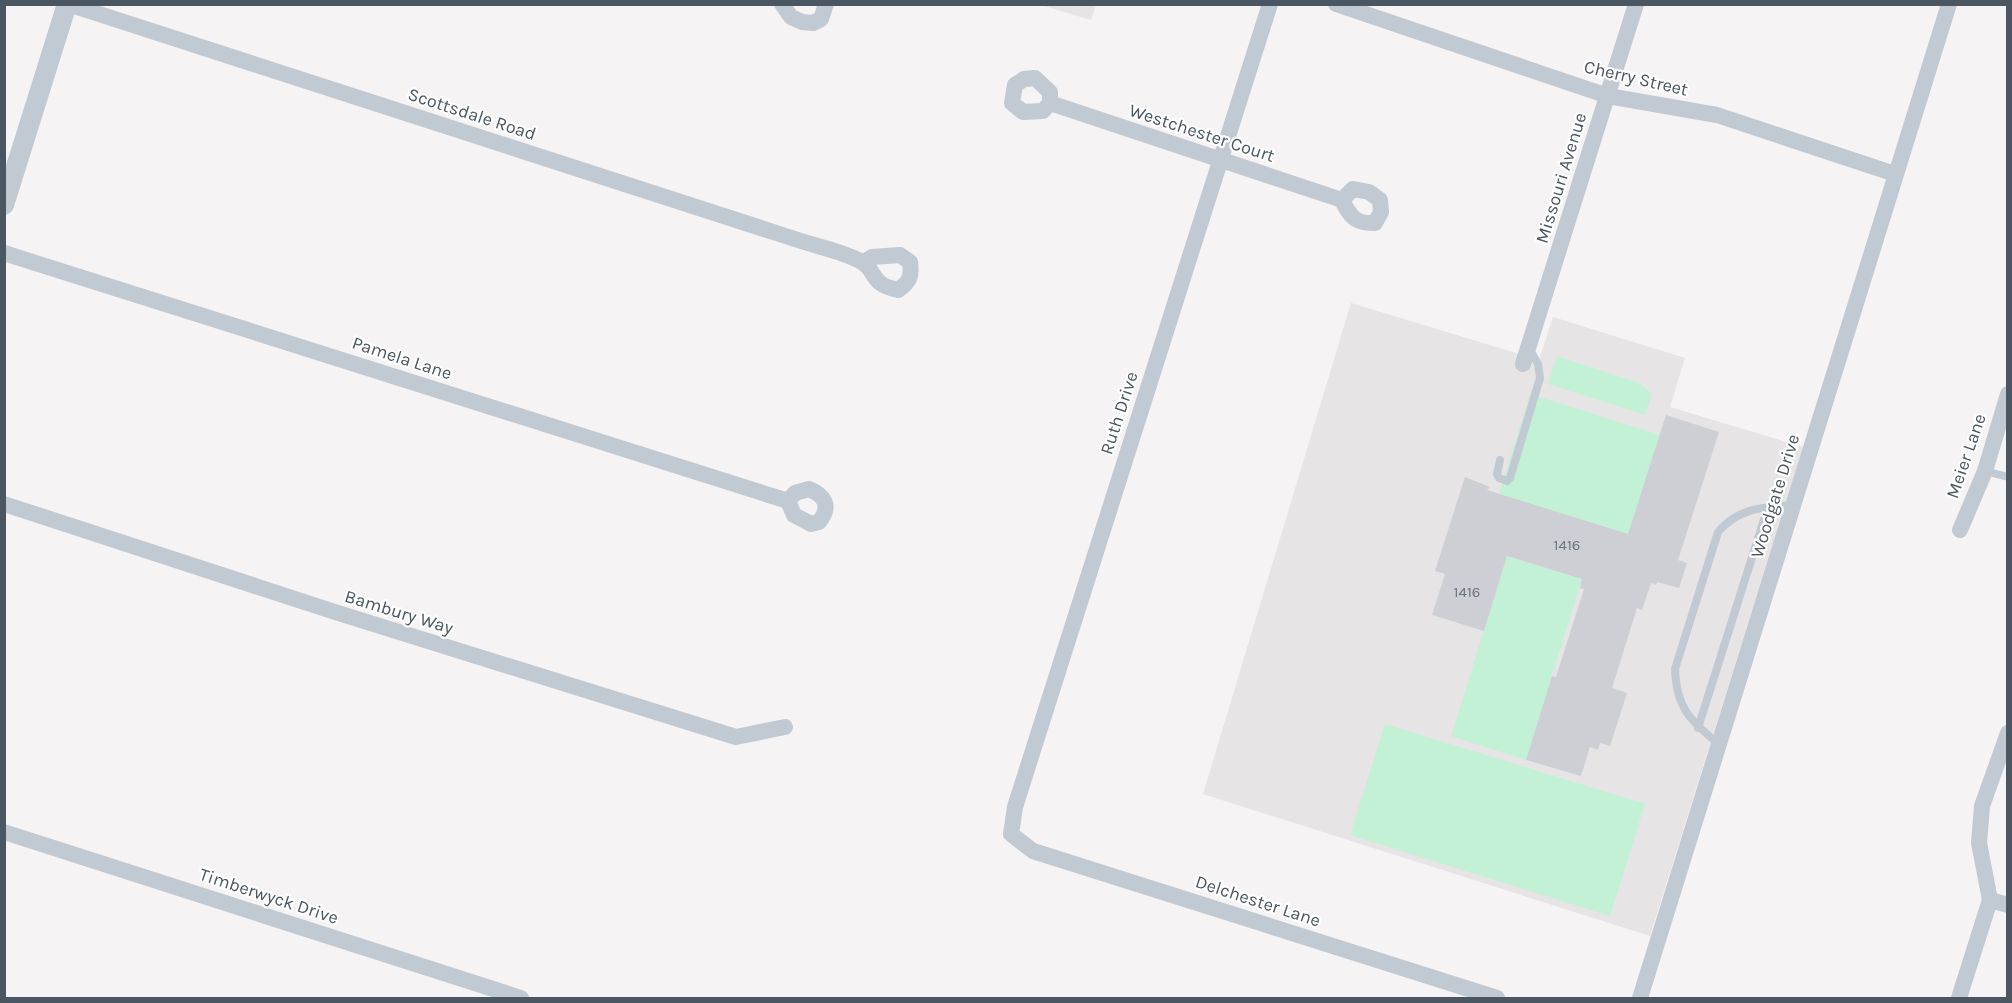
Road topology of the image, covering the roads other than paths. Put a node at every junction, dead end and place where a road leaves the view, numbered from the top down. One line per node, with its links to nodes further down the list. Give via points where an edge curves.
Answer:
1 (68, 4): 13 (street); 15 (street, Scottsdale Road)
2 (782, 4): 3 (street, via 791,17 813,23 821,19)
3 (826, 4)
4 (1270, 4): 10 (street, Ruth Drive)
5 (1336, 4): 8 (street, Cherry Street)
6 (1636, 4): 8 (street, Missouri Avenue)
7 (1949, 4): 11 (street, Woodgate Drive)
8 (1608, 96): 11 (street, Cherry Street, via 1717,115); 16 (street, Missouri Avenue)
9 (1050, 103): 10 (street, Westchester Court)
10 (1220, 160): 12 (street, Westchester Court); 31 (street, Ruth Drive, via 1015,807)
11 (1895, 174): 23 (street, Woodgate Drive)
12 (1342, 200)
13 (4, 205)
14 (4, 253): 21 (street, Pamela Lane)
15 (864, 262)
16 (1526, 356): 18 (lane, via 1538,364 1540,378 1507,481 1498,478)
17 (2007, 394): 19 (street, Meier Lane)
18 (1500, 460)
19 (1985, 471): 20 (lane); 25 (street, Meier Lane)
20 (2007, 477)
21 (788, 501)
22 (4, 504): 26 (street, Bambury Way, via 736,737)
23 (1793, 505): 24 (lane); 29 (street, Woodgate Drive)
24 (1768, 507): 27 (lane); 27 (lane, via 1753,508 1729,519 1718,532 1675,669 1675,689 1689,721)
25 (1960, 530)
26 (785, 727)
27 (1698, 728): 29 (lane)
28 (2007, 733): 32 (street, via 1982,806 1979,843)
29 (1719, 744): 36 (street, Woodgate Drive)
30 (4, 832): 34 (street, Timberwyck Drive)
31 (1011, 834): 35 (street, Delchester Lane, via 1033,851)
32 (1990, 900): 33 (street); 37 (street)
33 (2007, 905)
34 (521, 999)
35 (1497, 999)
36 (1640, 999)
37 (1959, 999)

